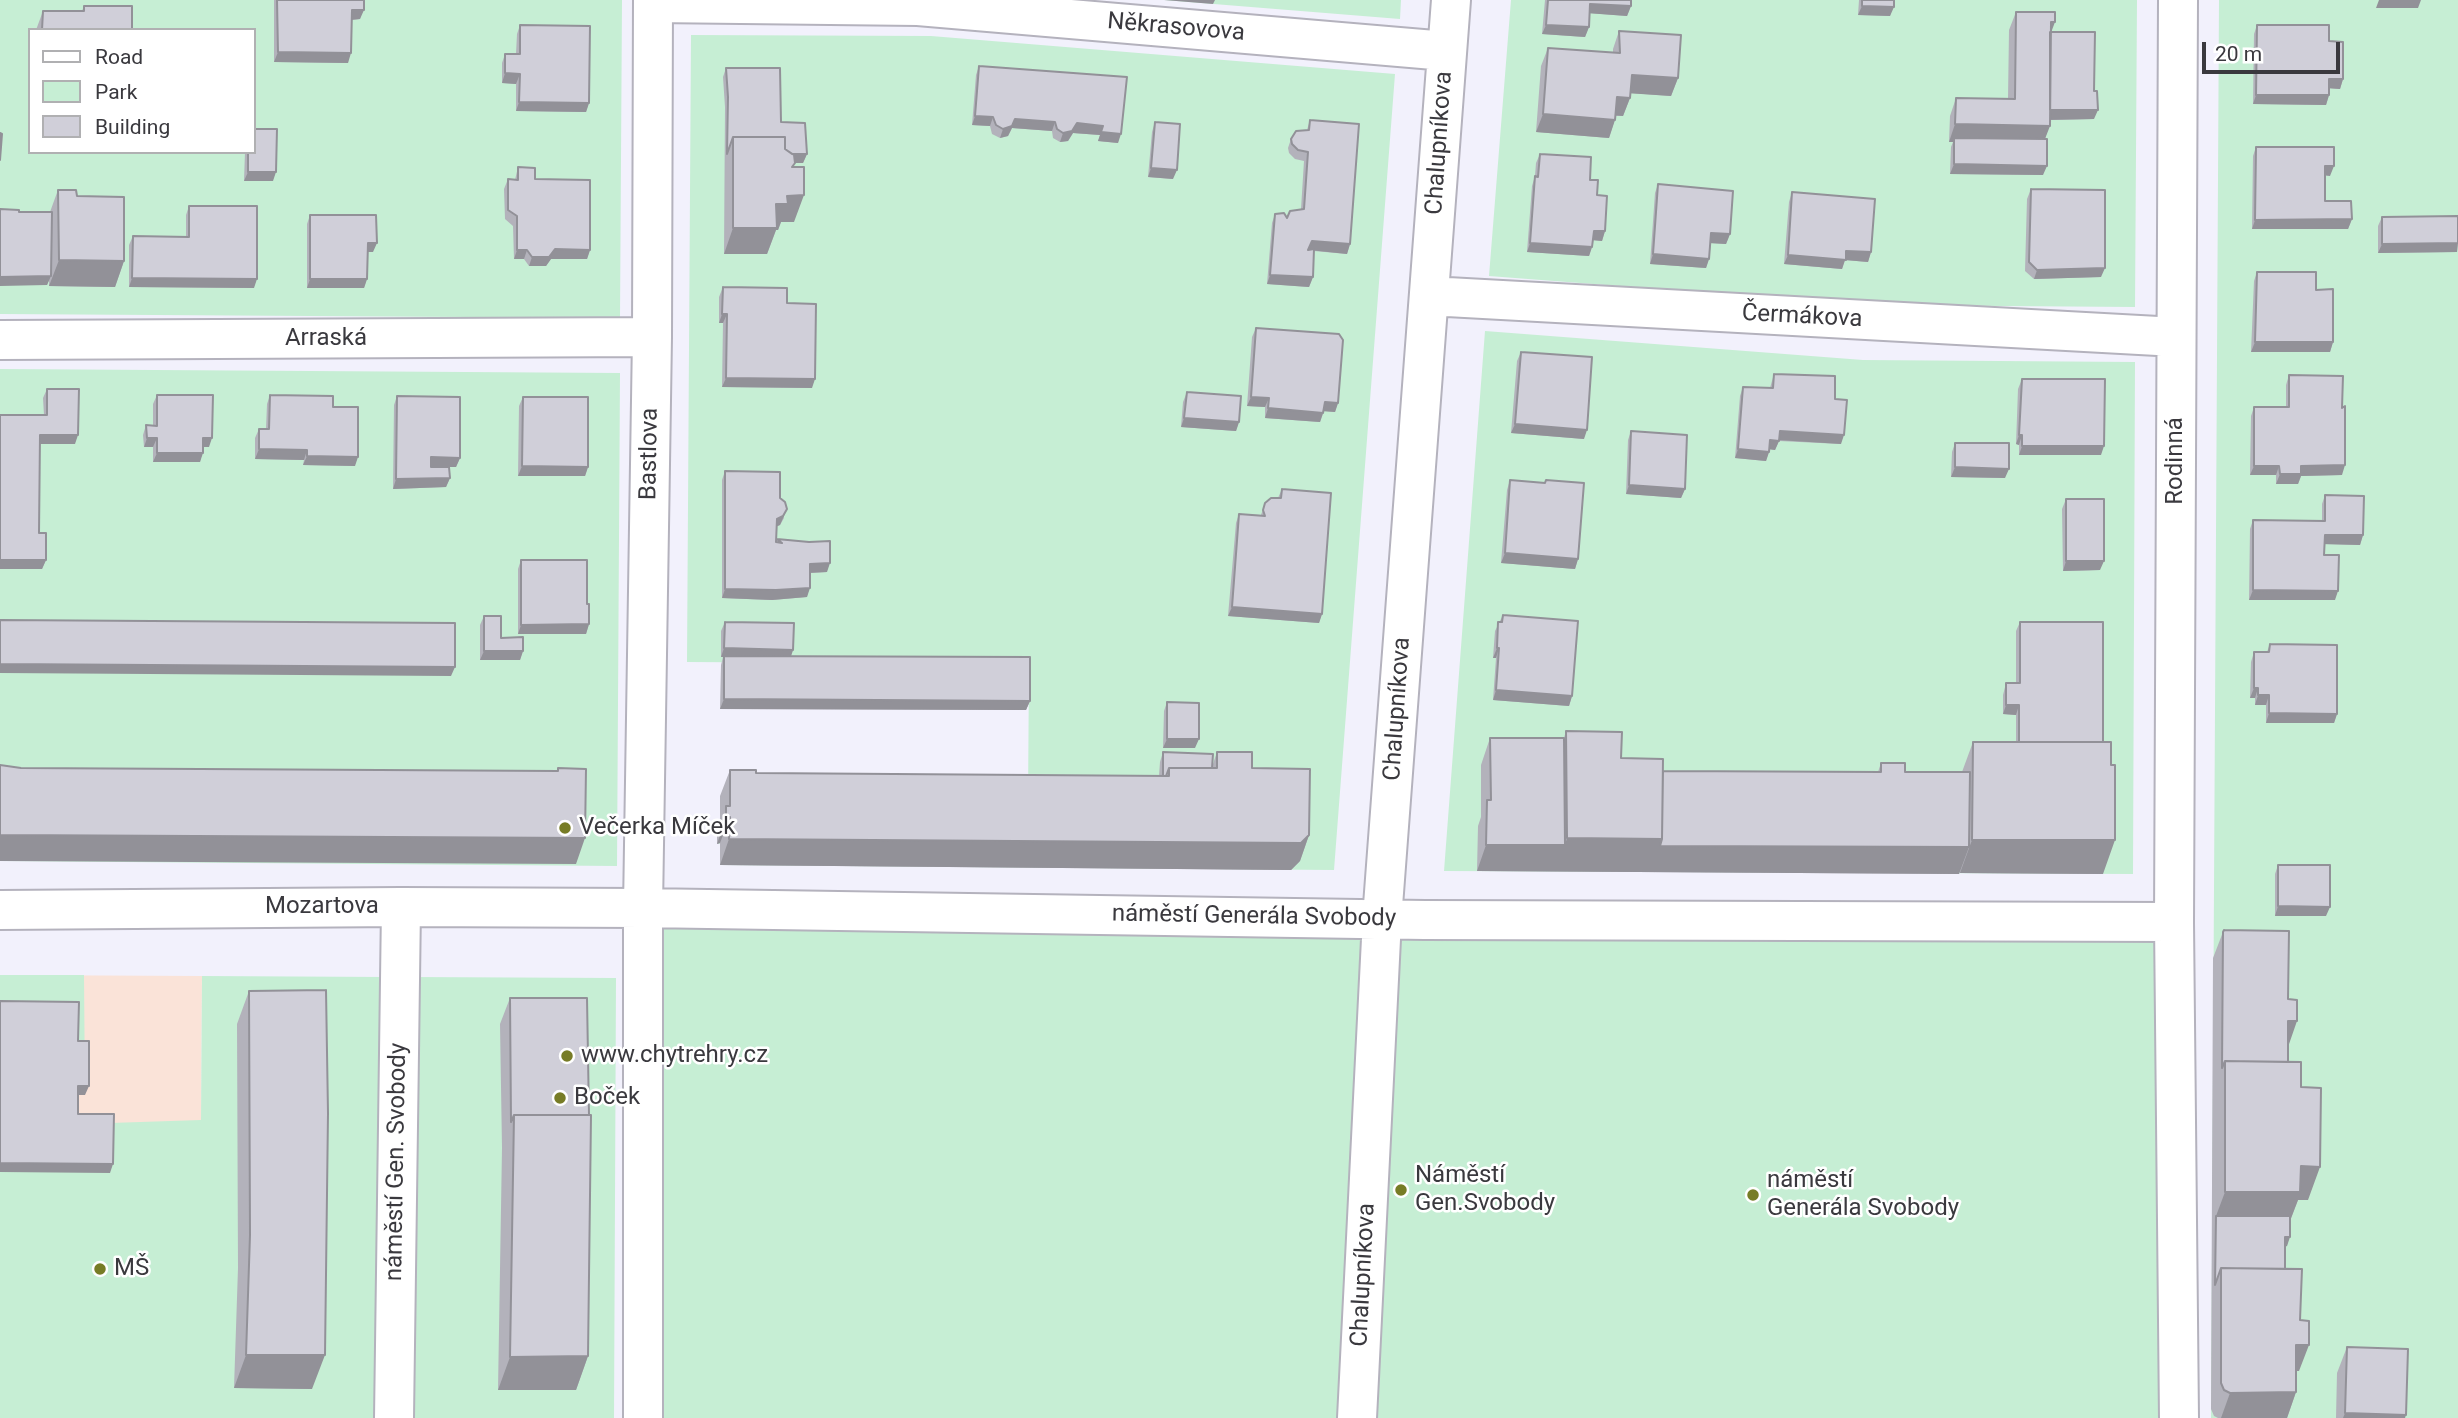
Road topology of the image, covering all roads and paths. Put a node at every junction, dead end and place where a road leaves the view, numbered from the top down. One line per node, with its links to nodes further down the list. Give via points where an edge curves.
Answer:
1 (1451, 0): 4 (street, Chalupníkova)
2 (2178, 0): 7 (street, Rodinná)
3 (653, 2): 4 (street, Někrasovova, via 918,6); 6 (street, Bastlova)
4 (1446, 51): 5 (street, Chalupníkova)
5 (1429, 296): 7 (street, Čermákova); 12 (street, Chalupníkova)
6 (652, 337): 8 (street, Arraská); 10 (street, Bastlova)
7 (2176, 337): 13 (street, Rodinná)
8 (0, 340)
9 (401, 907): 10 (street, Mozartova); 11 (street, Mozartova); 14 (street, náměstí Gen. Svobody)
10 (643, 908): 12 (street, náměstí Generála Svobody); 15 (street)
11 (0, 910)
12 (1382, 919): 13 (street, náměstí Generála Svobody); 16 (street, Chalupníkova)
13 (2174, 922): 17 (street)
14 (394, 1418)
15 (643, 1418)
16 (1357, 1418)
17 (2179, 1418)

